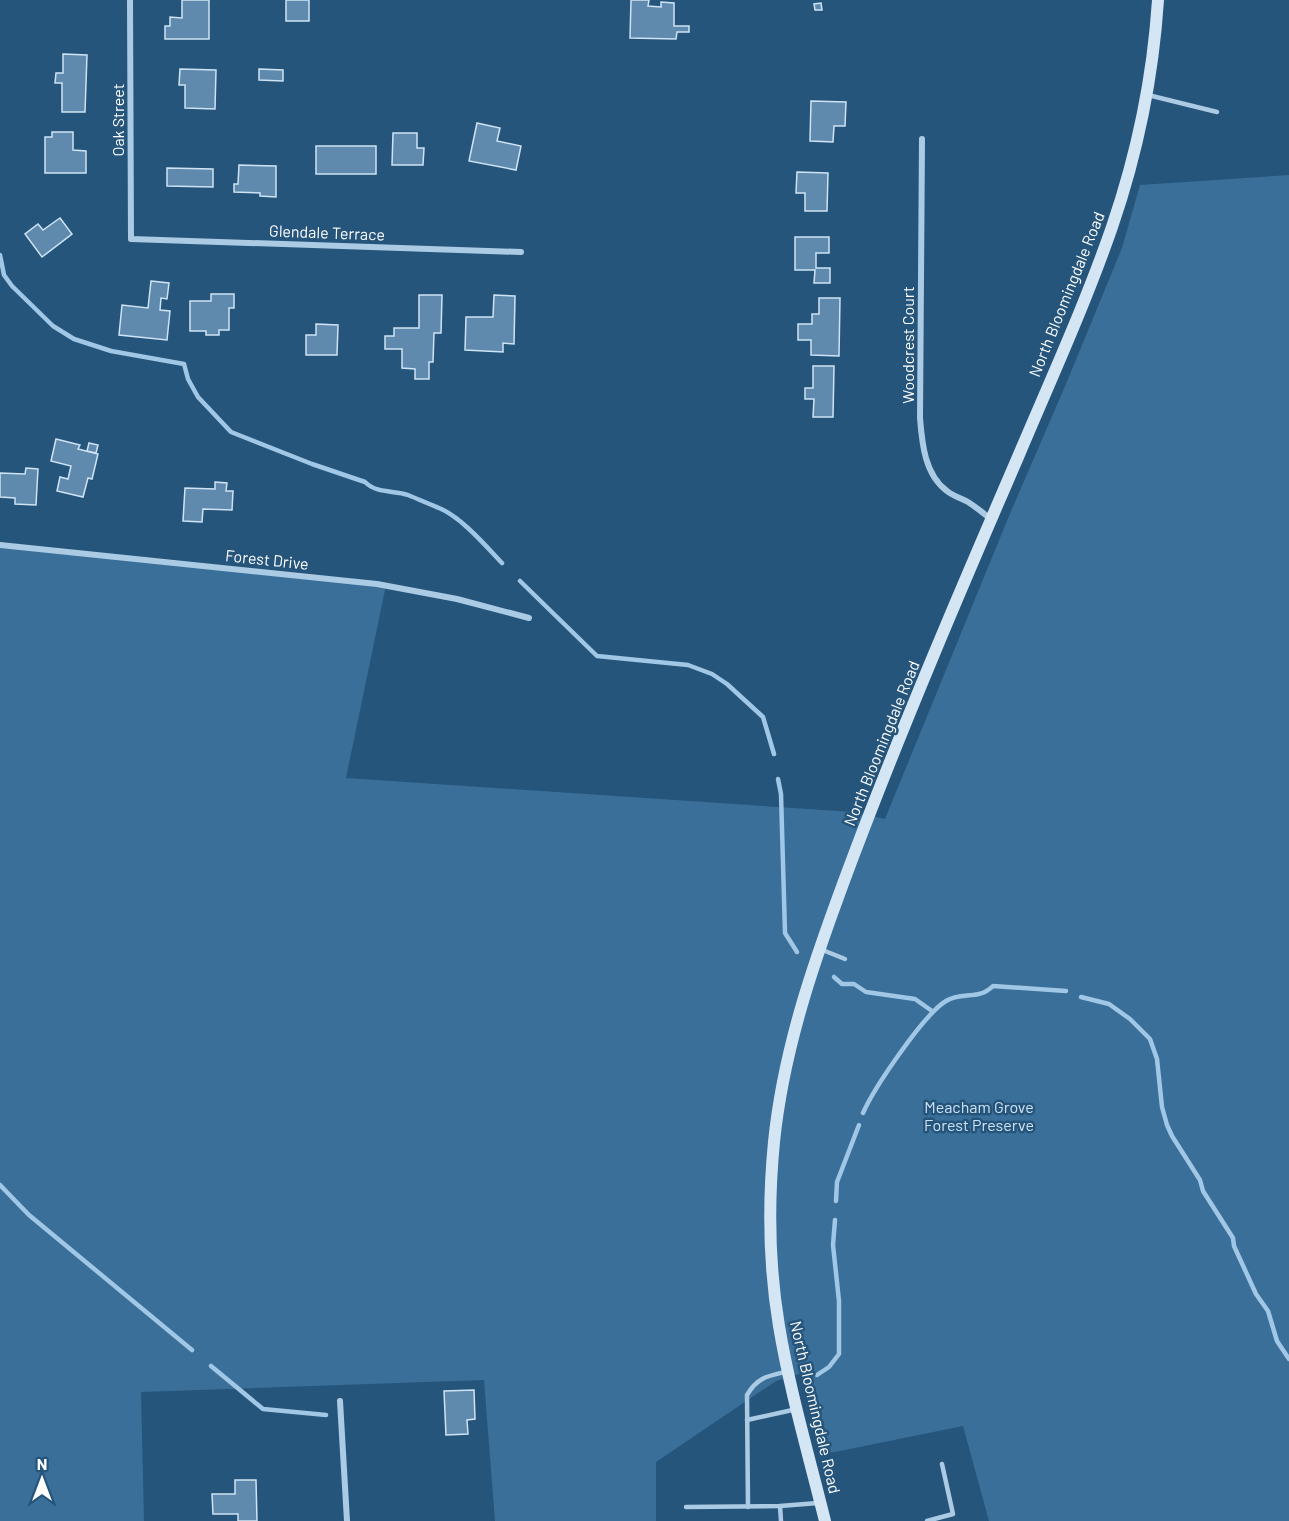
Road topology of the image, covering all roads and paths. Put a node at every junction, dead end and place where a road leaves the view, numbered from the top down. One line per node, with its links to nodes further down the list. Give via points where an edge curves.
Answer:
1 (130, 0): 6 (street, Oak Street)
2 (1158, 0): 3 (main road, North Bloomingdale Road)
3 (1146, 94): 4 (lane); 8 (main road, North Bloomingdale Road, via 1135,150 1109,235)
4 (1217, 112)
5 (922, 139): 8 (street, Woodcrest Court, via 921,440 927,463 946,491)
6 (131, 239): 7 (street, Glendale Terrace)
7 (521, 252)
8 (991, 519): 11 (main road, North Bloomingdale Road, via 874,801)
9 (0, 545): 10 (street, Forest Drive, via 377,584)
10 (528, 618)
11 (820, 949): 12 (lane); 13 (main road, North Bloomingdale Road, via 790,1048 774,1143 773,1263)
12 (845, 959)
13 (788, 1371): 15 (main road, North Bloomingdale Road); 16 (lane, via 754,1383 747,1395)
14 (340, 1401): 22 (street)
15 (797, 1409): 16 (lane); 18 (main road, North Bloomingdale Road)
16 (747, 1420): 21 (lane)
17 (942, 1464): 25 (lane, via 953,1514)
18 (820, 1502): 19 (lane); 24 (main road, North Bloomingdale Road)
19 (780, 1506): 21 (lane); 23 (lane)
20 (686, 1507): 21 (lane)
21 (748, 1507)
22 (348, 1521)
23 (781, 1521)
24 (825, 1521)
25 (927, 1521)

